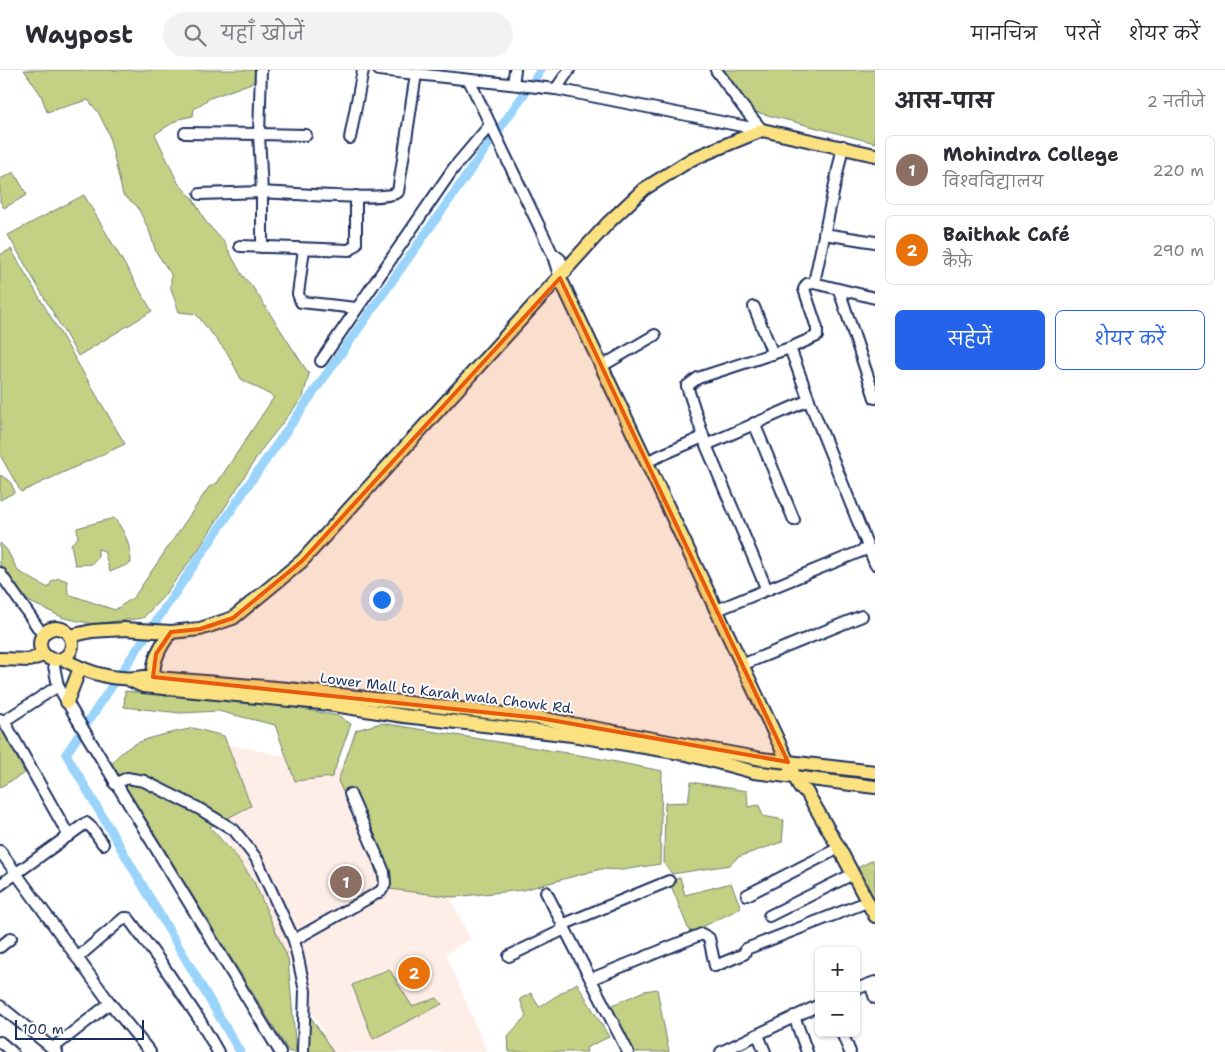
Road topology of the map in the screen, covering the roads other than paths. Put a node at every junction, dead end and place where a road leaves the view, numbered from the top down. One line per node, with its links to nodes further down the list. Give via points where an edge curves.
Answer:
1 (261, 70): 15 (street)
2 (363, 70): 17 (street)
3 (379, 70): 7 (street)
4 (514, 70): 10 (street)
5 (569, 70): 11 (street)
6 (716, 70): 13 (street)
7 (394, 71): 8 (street)
8 (416, 74): 9 (street); 22 (street, via 398,192)
9 (468, 80): 10 (street); 12 (street)
10 (513, 84): 11 (street)
11 (556, 89): 13 (street)
12 (490, 125): 28 (street); 33 (street, via 453,169)
13 (762, 130): 18 (main road); 28 (main road, via 692,159 644,189 608,223)
14 (185, 133): 15 (street)
15 (259, 134): 16 (street); 20 (street)
16 (306, 135)
17 (350, 138)
18 (843, 146): 19 (main road); 23 (street)
19 (875, 154)
20 (262, 192): 21 (street); 22 (street); 26 (street)
21 (200, 194)
22 (356, 196): 27 (street, via 354,249)
23 (824, 234): 24 (street); 29 (street)
24 (875, 242)
25 (240, 246): 26 (street)
26 (262, 247): 27 (street)
27 (304, 249): 33 (street, via 298,294 301,302)
28 (563, 275): 38 (main road); 51 (main road, via 302,561 233,618 200,629)
29 (814, 283): 30 (street); 35 (street, via 807,284 804,289 817,336)
30 (840, 290): 31 (street); 39 (street)
31 (875, 298)
32 (754, 307): 36 (street)
33 (356, 308): 37 (street)
34 (655, 335): 38 (street)
35 (790, 348): 36 (street); 40 (street)
36 (773, 354): 42 (street, via 687,386)
37 (321, 361)
38 (605, 364): 43 (main road)
39 (875, 398)
40 (808, 400): 41 (street); 45 (street)
41 (754, 422): 42 (street); 44 (street)
42 (704, 441): 43 (street); 48 (street)
43 (651, 460): 49 (main road)
44 (794, 520)
45 (869, 548): 46 (street); 48 (street)
46 (875, 564)
47 (0, 573): 52 (street)
48 (766, 590): 49 (street)
49 (720, 609): 56 (main road); 64 (main road)
50 (862, 616): 56 (street)
51 (167, 631): 53 (main road, via 92,631); 58 (main road, via 156,654)
52 (43, 635): 53 (main road, via 56,628); 55 (main road, via 40,645)
53 (70, 636): 55 (main road, via 72,646)
54 (0, 658): 55 (main road)
55 (53, 658): 57 (main road, Lower Mall to Karah wala Chowk Rd.); 60 (street)
56 (749, 662): 64 (main road)
57 (80, 668): 59 (main road, Lower Mall to Karah wala Chowk Rd., via 90,673); 61 (main road)
58 (153, 677): 59 (main road, Lower Mall to Karah wala Chowk Rd.); 63 (main road, Lower Mall to Karah wala Chowk Rd., via 288,689)
59 (128, 679): 63 (main road, via 143,686 321,703 404,716)
60 (58, 686): 61 (street); 62 (street)
61 (67, 702): 67 (street)
62 (2, 720): 70 (street)
63 (568, 729): 64 (main road, Lower Mall to Karah wala Chowk Rd.); 66 (main road)
64 (793, 762): 65 (main road, Lower Mall to Karah wala Chowk Rd.); 66 (main road)
65 (875, 772)
66 (802, 782): 68 (main road); 72 (main road)
67 (115, 784): 85 (street, via 127,778 144,781 234,830 256,858); 101 (street)
68 (875, 787)
69 (350, 794): 85 (street, via 384,872 385,884 380,891)
70 (69, 836): 71 (street, via 86,823); 75 (street)
71 (103, 844)
72 (839, 848): 74 (main road); 79 (street)
73 (0, 851): 75 (street)
74 (853, 874): 80 (main road); 81 (street)
75 (16, 875): 77 (street); 88 (street)
76 (669, 881): 83 (street)
77 (0, 885)
78 (546, 892): 83 (street)
79 (747, 895)
80 (867, 902): 82 (main road); 89 (street, via 746,949 744,954 715,966 709,938 702,934)
81 (769, 916)
82 (875, 916)
83 (563, 927): 87 (street); 89 (street)
84 (11, 938): 86 (street)
85 (294, 940): 105 (street, via 305,990)
86 (0, 947)
87 (509, 956)
88 (77, 958): 93 (street); 104 (street, via 128,918 199,1019)
89 (591, 979): 106 (street)
90 (872, 983): 91 (street); 92 (street)
91 (860, 988)
92 (875, 998)
93 (110, 1003): 100 (street); 103 (street)
94 (0, 1006): 100 (street)
95 (815, 1007): 96 (street)
96 (794, 1016): 97 (street); 109 (street)
97 (758, 1035): 107 (street); 108 (street)
98 (844, 1037): 110 (street)
99 (0, 1042): 102 (street)
100 (55, 1050)
101 (276, 1050)
102 (12, 1052)
103 (150, 1052)
104 (218, 1052)
105 (303, 1052)
106 (628, 1052)
107 (721, 1052)
108 (765, 1052)
109 (807, 1052)
110 (850, 1052)

